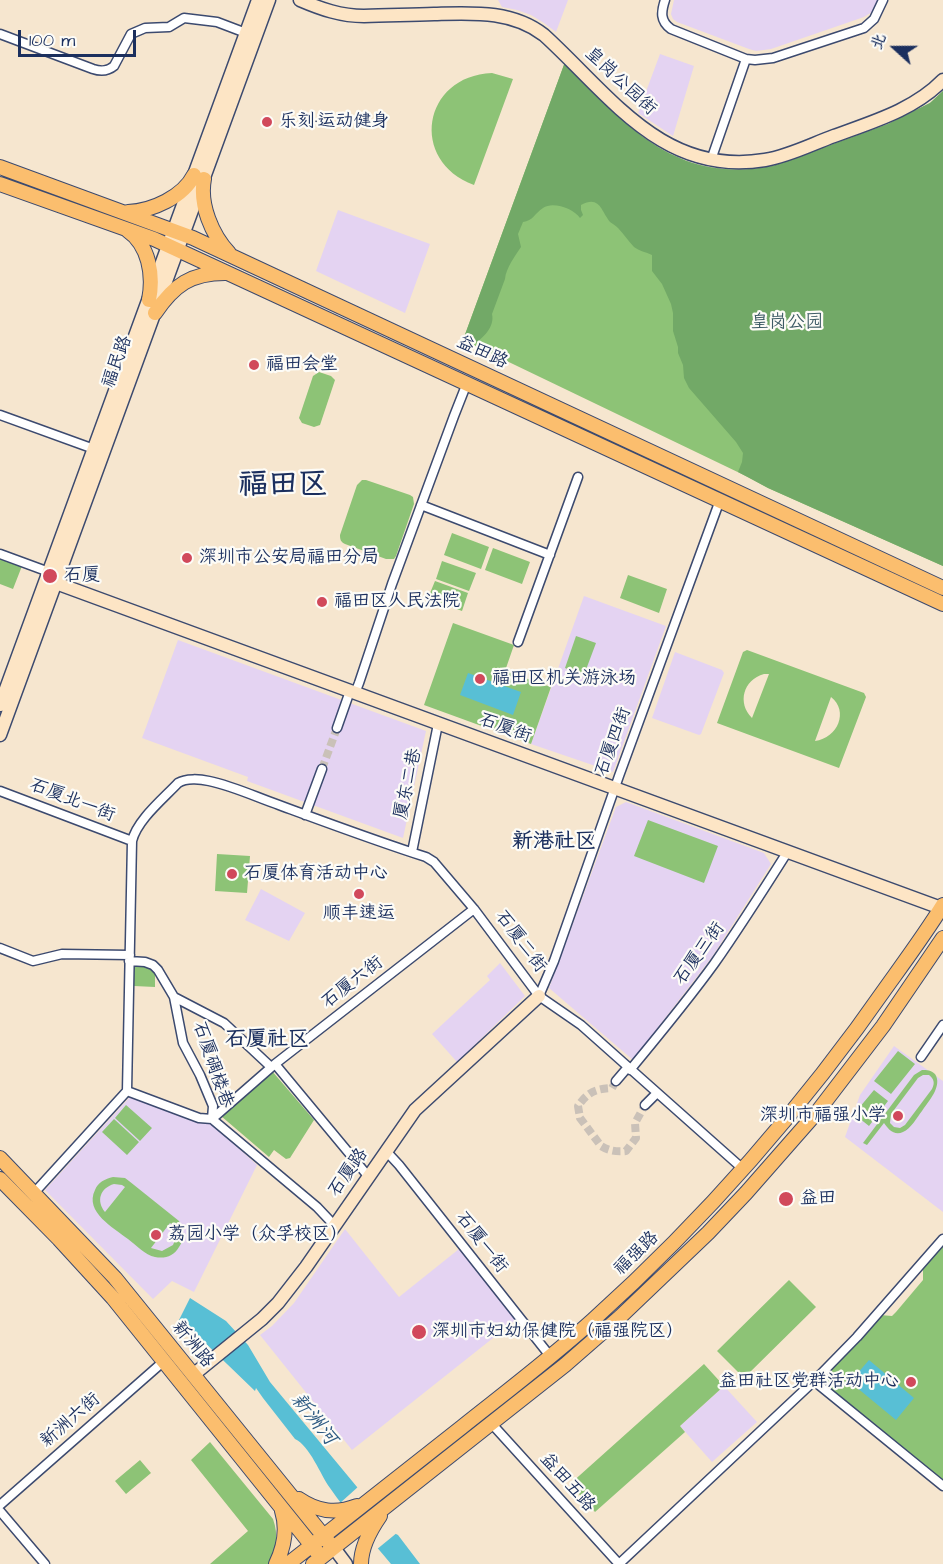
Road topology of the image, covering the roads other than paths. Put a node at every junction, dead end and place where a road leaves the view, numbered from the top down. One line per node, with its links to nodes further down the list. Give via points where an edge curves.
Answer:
1 (258, 0): 8 (street, 福民路)
2 (269, 0): 14 (street, 福民路)
3 (300, 0): 7 (street, 皇岗公园街, via 330,12 356,16)
4 (483, 0): 7 (street)
5 (665, 0): 10 (street, via 662,15 671,29)
6 (883, 0): 10 (street, via 874,19 864,28 773,58)
7 (478, 13): 12 (street, 皇岗公园街, via 514,19 539,30 634,122 680,150)
8 (246, 33): 9 (street, via 217,22 184,18 169,27 145,28 131,34 114,66 103,71); 14 (street, 福民路)
9 (0, 34)
10 (746, 58): 12 (street)
11 (943, 80): 12 (street, 皇岗公园街, via 926,95 893,113 779,156 742,162)
12 (711, 160)
13 (0, 167): 16 (main road, 益田路)
14 (199, 177): 16 (main road, via 173,197 147,209); 18 (street, 福民路); 20 (main road, via 214,232)
15 (0, 184): 17 (main road, 益田路)
16 (125, 212): 18 (main road, 益田路)
17 (122, 227): 19 (main road, 益田路); 22 (main road, via 136,239 147,259)
18 (179, 232): 19 (street, 福民路); 20 (main road, 益田路)
19 (173, 247): 21 (main road, 益田路); 22 (street, 福民路)
20 (238, 259): 33 (main road, 益田路)
21 (229, 273): 22 (main road, via 186,281); 23 (main road, 益田路)
22 (152, 306): 25 (street, 福民路); 32 (street, 福民路)
23 (467, 384): 27 (main road, 益田路); 28 (street)
24 (0, 415): 25 (street)
25 (94, 449): 31 (street, 福民路)
26 (578, 477): 30 (street)
27 (720, 500): 34 (main road, 益田路); 42 (street, 石厦四街)
28 (421, 505): 30 (street); 36 (street)
29 (0, 554): 31 (street)
30 (550, 555): 35 (street)
31 (49, 572): 37 (street, 福民路)
32 (56, 584): 36 (street, 石厦街); 40 (street, 福民路)
33 (943, 588)
34 (943, 604)
35 (518, 642)
36 (354, 693): 38 (street, 石厦街); 39 (street)
37 (0, 705)
38 (438, 724): 42 (street, 石厦街); 47 (street, 厦东二巷)
39 (337, 728)
40 (0, 735)
41 (322, 769): 44 (street)
42 (615, 788): 46 (street, 石厦街); 53 (street, 石厦四街)
43 (0, 791): 45 (street, 石厦北一街)
44 (305, 815): 45 (street, 石厦二街, via 212,782 184,781 144,819); 47 (street, 石厦二街)
45 (132, 841): 52 (street)
46 (788, 851): 48 (street, 石厦街); 58 (street, 石厦三街, via 714,964)
47 (412, 852): 49 (street, 石厦二街, via 434,862)
48 (942, 906): 66 (main road, 福强路, via 843,1047)
49 (474, 909): 53 (street, 石厦二街); 57 (street, 石厦六街)
50 (943, 938): 76 (main road, 福强路, via 852,1067 746,1193 620,1317)
51 (0, 948): 52 (street, 石厦碉楼巷, via 33,961 63,954)
52 (129, 958): 54 (street, 石厦碉楼巷, via 153,965); 60 (street)
53 (539, 996): 58 (street, 石厦二街); 64 (street, 石厦路, via 415,1110)
54 (174, 997): 57 (street, via 224,1023); 63 (street, 石厦碉楼巷, via 183,1043 213,1106)
55 (943, 1025): 56 (street)
56 (921, 1057)
57 (273, 1065): 63 (street, 石厦六街); 67 (street)
58 (629, 1068): 59 (street, 石厦三街); 61 (street, 石厦二街)
59 (616, 1081)
60 (127, 1090): 63 (street, via 199,1118); 69 (street)
61 (657, 1093): 62 (street); 66 (street, 石厦二街)
62 (645, 1105)
63 (212, 1119): 70 (street, 石厦碉楼巷)
64 (386, 1151): 67 (street, 石厦路); 72 (street, 石厦一街)
65 (0, 1158): 69 (main road, 新洲路)
66 (743, 1169): 72 (main road, 福强路, via 645,1271)
67 (368, 1176): 70 (street, 石厦路)
68 (0, 1179): 73 (main road, 新洲路, via 106,1290)
69 (34, 1193): 74 (main road, 新洲路, via 115,1278)
70 (334, 1225): 74 (street, 石厦路, via 292,1286 262,1319)
71 (943, 1239): 75 (street)
72 (550, 1356): 83 (main road, 福强路, via 385,1488)
73 (164, 1362): 80 (street, 新洲六街); 81 (main road, 新洲路)
74 (194, 1375): 78 (main road, 新洲路)
75 (814, 1381): 77 (street); 93 (street)
76 (491, 1423): 79 (main road, 福强路); 93 (street, 益田五路)
77 (943, 1486)
78 (286, 1488): 83 (main road, via 310,1506); 84 (main road, 新洲路)
79 (391, 1503): 86 (main road, 福强路); 92 (main road, via 370,1533)
80 (0, 1505)
81 (280, 1506): 85 (main road, 新洲路); 89 (main road, via 286,1530)
82 (0, 1511): 88 (street)
83 (339, 1515): 84 (main road, 福强路)
84 (324, 1536): 85 (main road, 福强路); 86 (main road, 新洲路)
85 (312, 1545): 87 (main road, 新洲路); 90 (main road, 福强路)
86 (333, 1548): 87 (main road, 福强路); 91 (street, 新洲路)
87 (320, 1562)
88 (45, 1564)
89 (276, 1564)
90 (288, 1564)
91 (346, 1564)
92 (362, 1564)
93 (619, 1564)

